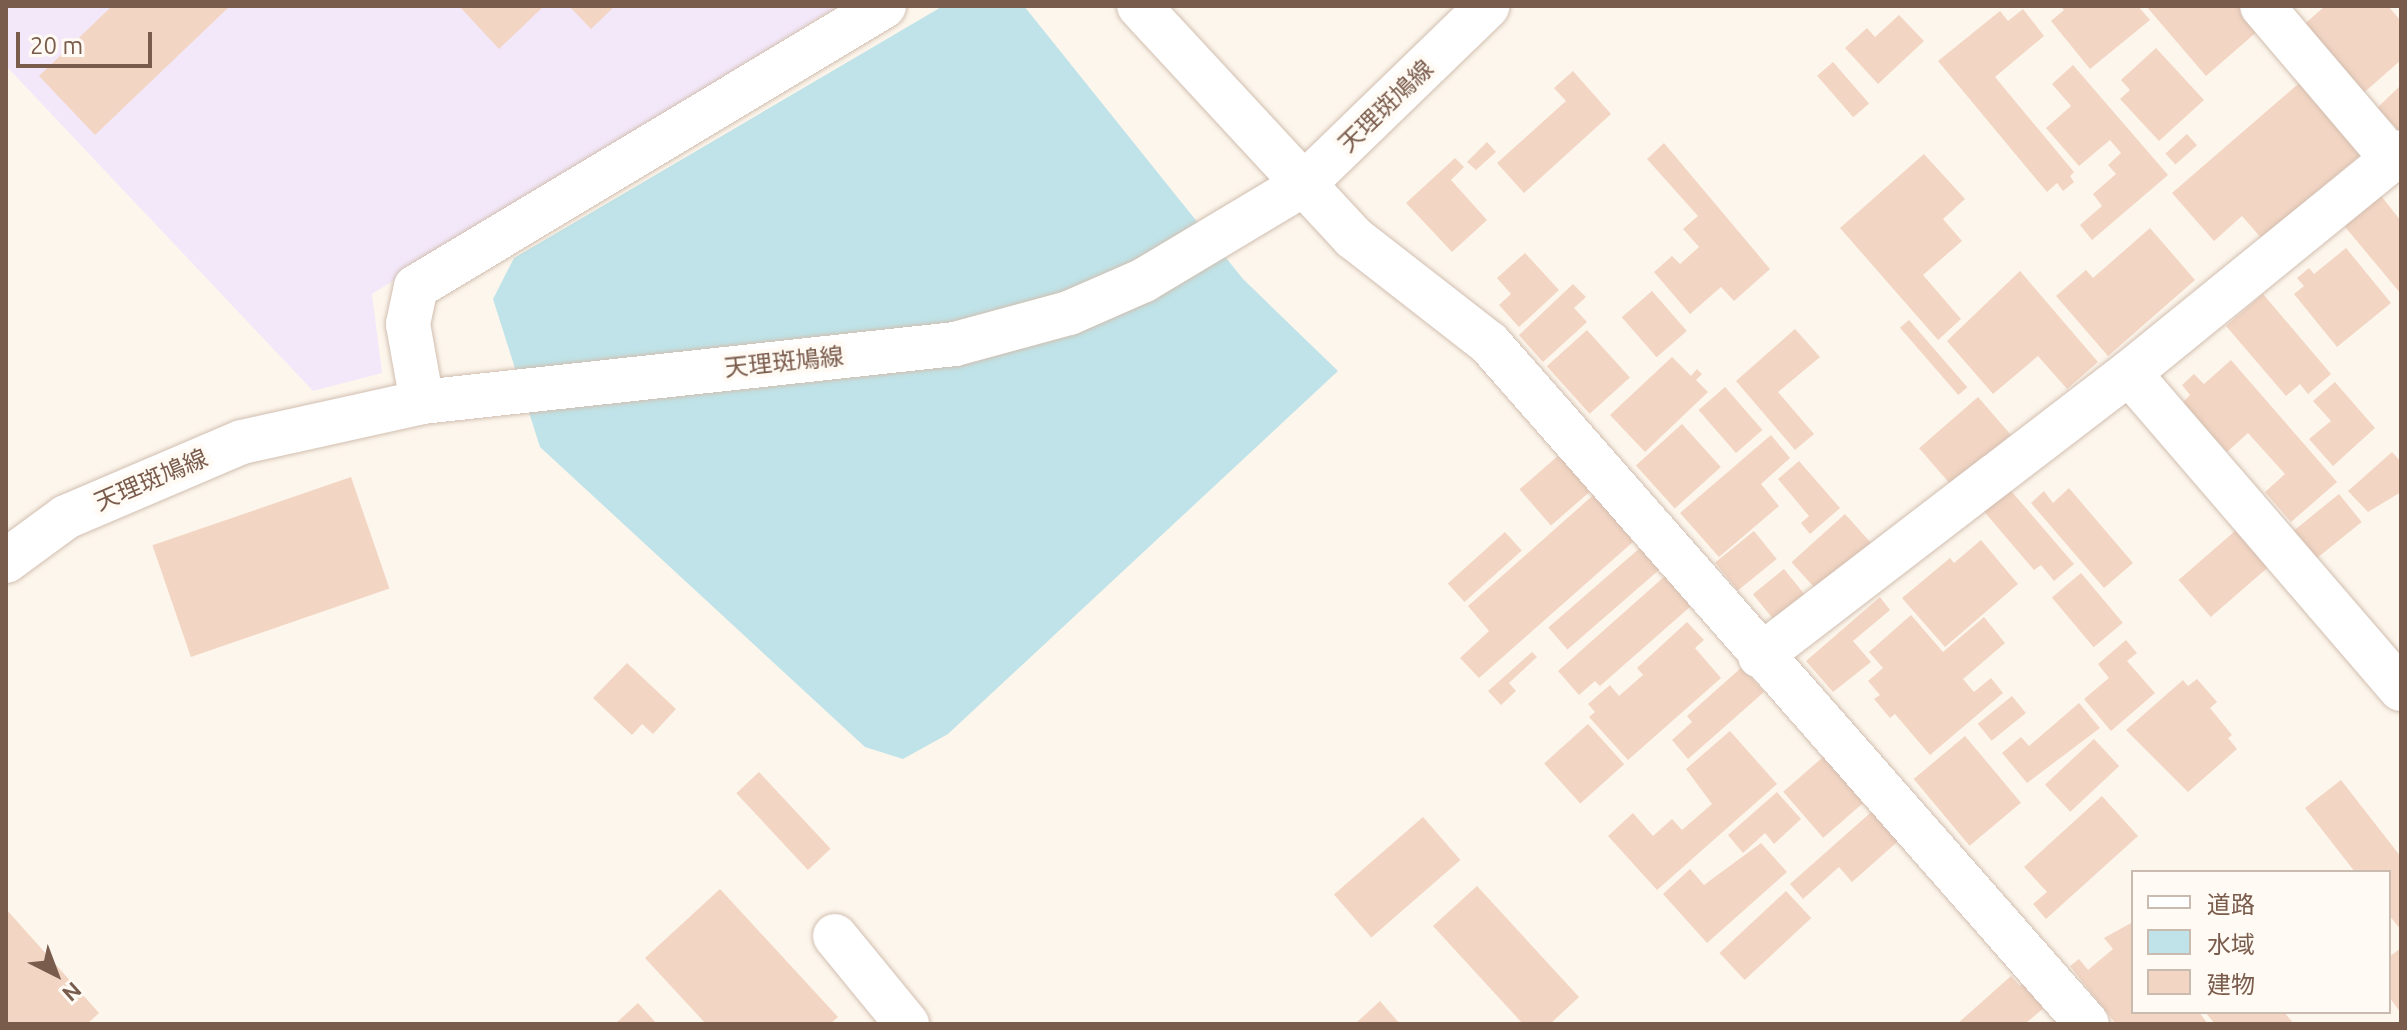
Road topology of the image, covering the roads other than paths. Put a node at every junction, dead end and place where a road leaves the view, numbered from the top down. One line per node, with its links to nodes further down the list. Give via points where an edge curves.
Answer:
1 (884, 6): 8 (street, via 416,287 408,324)
2 (1139, 6): 6 (street)
3 (1488, 6): 6 (street, 天理斑鳩線)
4 (2262, 6): 5 (street)
5 (2397, 156): 7 (street)
6 (1303, 185): 8 (street, 天理斑鳩線, via 1144,280 1069,313 955,344); 10 (street, via 1354,238 1489,343)
7 (2129, 373): 10 (street); 11 (street)
8 (422, 402): 9 (street, 天理斑鳩線, via 242,442 66,517)
9 (6, 561)
10 (1760, 656): 14 (street)
11 (2401, 689)
12 (835, 936): 13 (street)
13 (907, 1024)
14 (2087, 1024)

